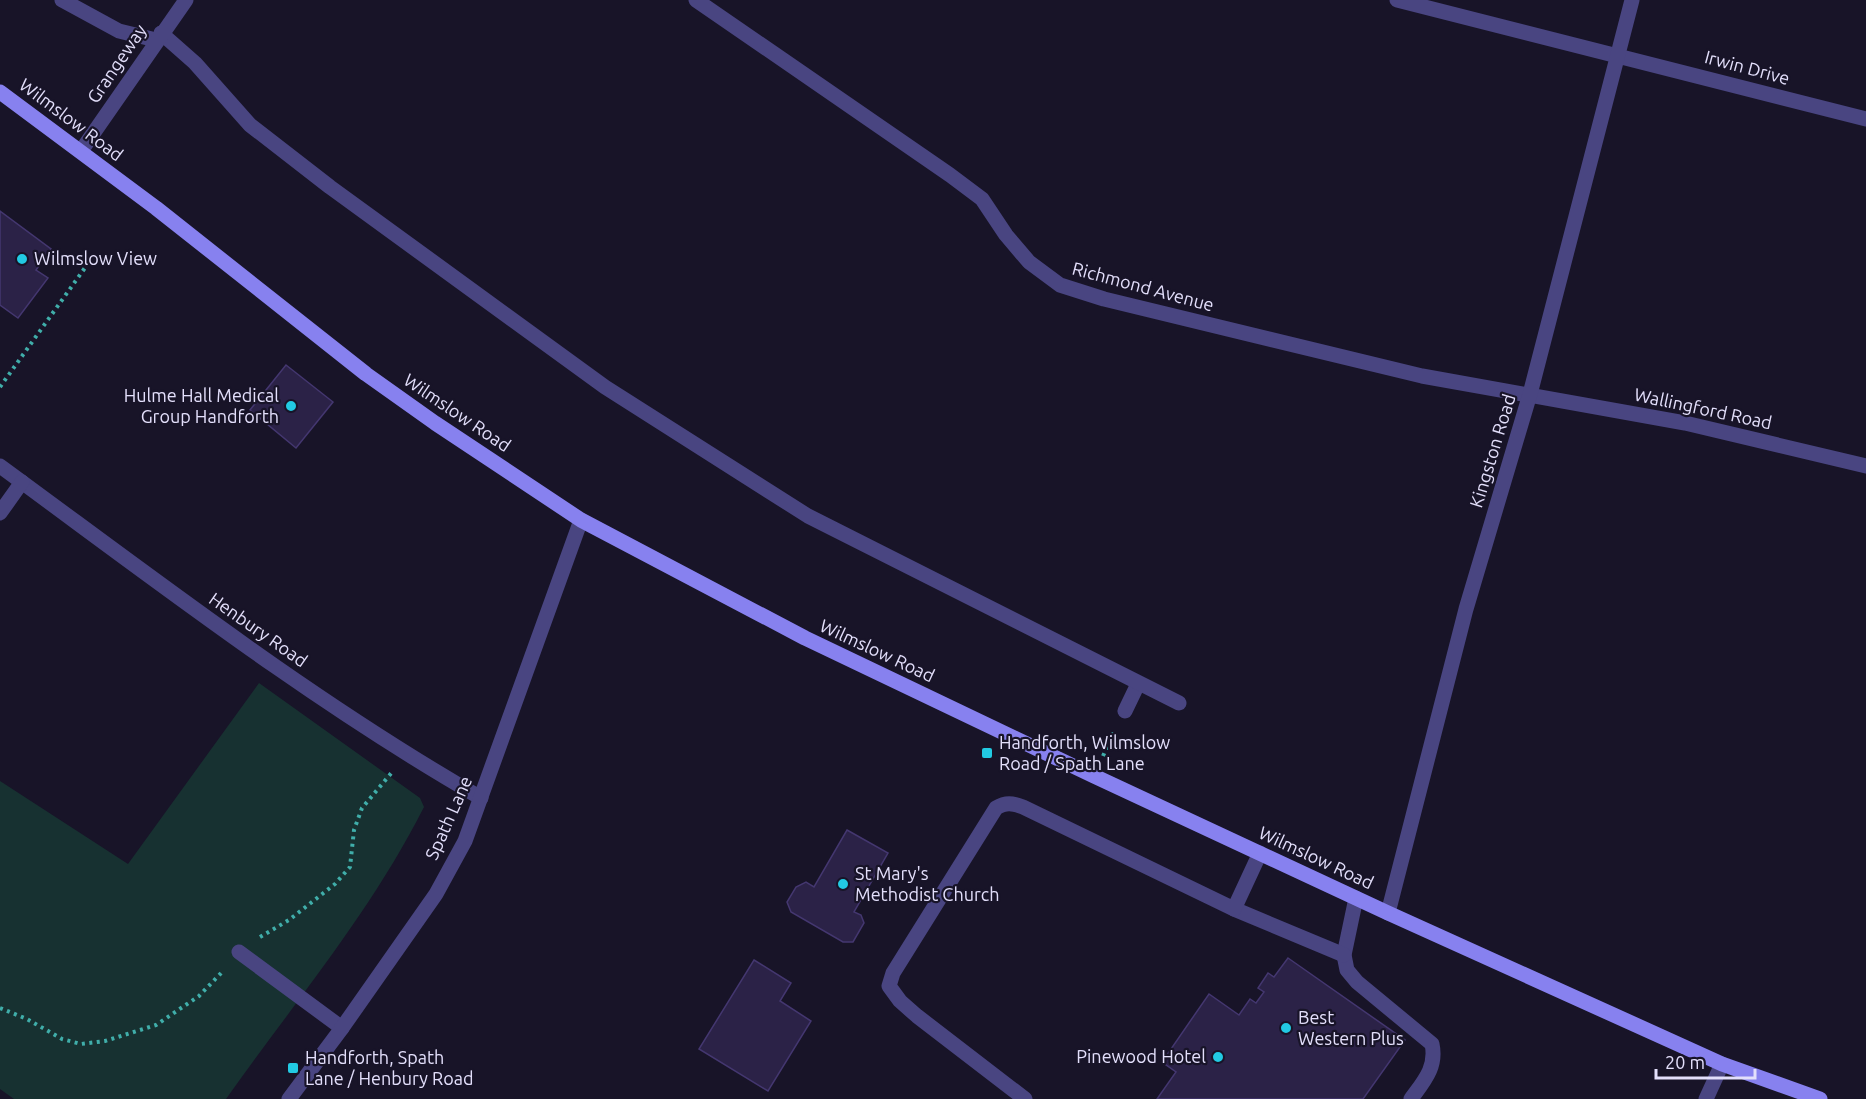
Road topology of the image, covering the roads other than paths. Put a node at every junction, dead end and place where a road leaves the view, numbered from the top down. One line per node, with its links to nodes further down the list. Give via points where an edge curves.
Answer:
1 (62, 0): 6 (street, via 119,31)
2 (186, 0): 6 (street, Grangeway)
3 (696, 0): 11 (street, Richmond Avenue, via 966,187 982,200 1029,262 1060,285 1422,376)
4 (1397, 0): 7 (street, Irwin Drive)
5 (1632, 0): 7 (street, Kingston Road)
6 (159, 37): 10 (street, Grangeway); 17 (street, via 195,63 250,125 605,387 808,516)
7 (1617, 54): 9 (street, Irwin Drive); 11 (street, Kingston Road)
8 (0, 92): 10 (main road, Wilmslow Road)
9 (1866, 119)
10 (81, 151): 16 (main road, Wilmslow Road, via 366,374)
11 (1530, 394): 13 (street, Wallingford Road, via 1685,423); 24 (street, Kingston Road, via 1466,609)
12 (0, 466): 14 (street, Henbury Road)
13 (1866, 466)
14 (22, 482): 15 (street); 20 (street, Henbury Road, via 266,661 404,753)
15 (0, 513)
16 (581, 520): 20 (street, Spath Lane); 21 (main road, Wilmslow Road, via 805,638)
17 (1138, 684): 18 (street); 19 (street)
18 (1179, 703)
19 (1125, 711)
20 (481, 798): 27 (street, Spath Lane, via 465,841 436,894)
21 (1260, 853): 22 (main road, Wilmslow Road); 23 (street)
22 (1356, 898): 24 (main road, Wilmslow Road); 26 (street)
23 (1234, 909): 26 (street); 30 (street, via 1023,807 1004,803 996,808 892,974 889,986 916,1016)
24 (1388, 913): 28 (main road, Wilmslow Road)
25 (239, 952): 27 (street)
26 (1344, 955): 31 (street, via 1347,970 1357,982 1432,1044 1431,1071)
27 (342, 1029): 29 (street, Spath Lane)
28 (1722, 1064): 32 (street); 33 (main road, Wilmslow Road)
29 (289, 1099)
30 (1025, 1099)
31 (1411, 1099)
32 (1706, 1099)
33 (1820, 1099)

